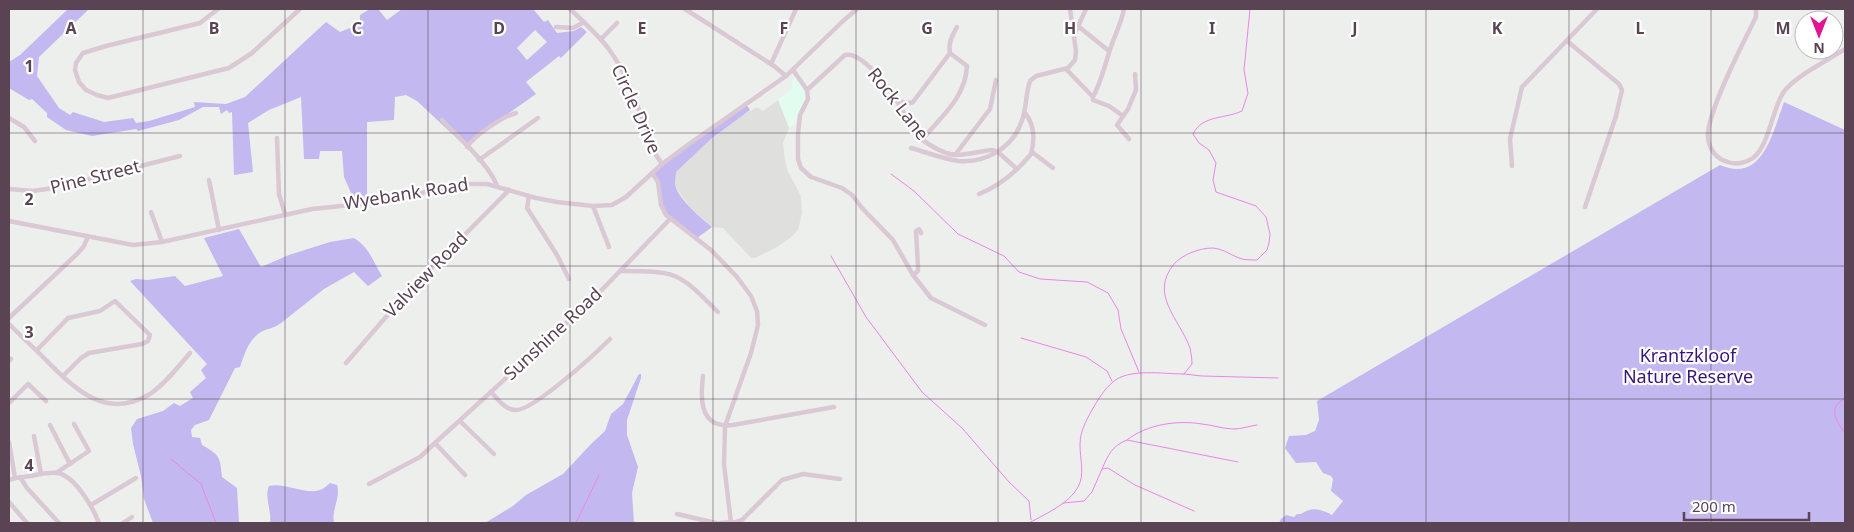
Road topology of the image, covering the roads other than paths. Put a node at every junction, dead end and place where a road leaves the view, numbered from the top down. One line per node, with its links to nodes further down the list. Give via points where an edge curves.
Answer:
1 (218, 9): 2 (street, via 200,23 83,53 75,70 79,82 96,96 108,98 218,72 242,61)
2 (300, 9)
3 (570, 9): 12 (street, Circle Drive)
4 (685, 9): 23 (street)
5 (796, 9): 23 (street)
6 (857, 9): 25 (street, Wyebank Road)
7 (1070, 9): 17 (street)
8 (1086, 9): 14 (street)
9 (1124, 9): 21 (street)
10 (1597, 9): 19 (street)
11 (1757, 9): 20 (street, via 1709,128 1710,147 1726,162 1740,163 1754,158 1788,86)
12 (584, 22): 15 (street, via 574,28); 18 (street, Circle Drive)
13 (617, 23): 18 (street)
14 (1078, 26): 17 (street); 21 (street)
15 (556, 27)
16 (957, 27): 22 (street, via 950,42)
17 (1073, 36): 24 (street, via 1076,56)
18 (601, 39): 49 (street, Circle Drive, via 628,82)
19 (1567, 41): 50 (street, via 1522,87 1510,139); 61 (street, via 1620,84 1622,91)
20 (1845, 49)
21 (1109, 51): 30 (street)
22 (950, 53): 31 (street, via 913,102); 40 (street, via 967,65 962,87 958,98)
23 (771, 64): 27 (street)
24 (1066, 69): 30 (street); 33 (street, via 1036,76 1030,81)
25 (793, 70): 27 (street, Wyebank Road); 29 (street)
26 (1135, 74): 34 (street, via 1136,90)
27 (786, 76): 49 (street, Wyebank Road)
28 (996, 80): 46 (street, via 990,110)
29 (807, 90): 31 (street, Rock Lane, via 843,56 850,54 874,72); 72 (street, via 808,99 800,115 798,134 801,168 811,177 847,191 893,240)
30 (1093, 98): 34 (street)
31 (897, 101): 40 (street, Rock Lane)
32 (516, 113): 42 (street, via 503,118)
33 (1025, 113): 44 (street, via 1012,140); 45 (street, via 1033,128)
34 (1123, 116): 39 (street, via 1117,125)
35 (9, 118): 41 (street, via 24,127)
36 (538, 118): 48 (street)
37 (442, 120): 42 (street)
38 (277, 138): 63 (street, via 279,194)
39 (1130, 139)
40 (922, 140): 46 (street, Rock Lane)
41 (35, 141)
42 (467, 147): 48 (street)
43 (910, 148): 44 (street, via 968,161)
44 (998, 152): 46 (street); 52 (street)
45 (1032, 152): 51 (street); 52 (street)
46 (955, 155)
47 (180, 156): 56 (street, Pine Street, via 53,188 33,191)
48 (479, 160): 55 (street)
49 (662, 164): 53 (street, Wyebank Road)
50 (1512, 166)
51 (1052, 168)
52 (1017, 169): 58 (street)
53 (652, 173): 60 (street, Wyebank Road, via 616,203); 64 (street, via 658,182 661,205)
54 (209, 180): 66 (street)
55 (497, 186): 57 (street, Wyebank Road); 63 (street, Wyebank Road, via 463,184 380,202 326,206)
56 (9, 189)
57 (509, 190): 59 (street, Wyebank Road); 81 (street, Valview Road, via 410,290)
58 (979, 194)
59 (529, 196): 60 (street, Wyebank Road); 73 (street, via 527,208)
60 (593, 206): 70 (street)
61 (1585, 207)
62 (151, 212): 69 (street)
63 (284, 214): 66 (street, Wyebank Road)
64 (670, 219): 71 (street, Sunshine Road); 91 (street, via 711,250 737,277 757,311 758,325 751,353)
65 (9, 221): 68 (street, Wyebank Road)
66 (219, 230): 69 (street, Wyebank Road)
67 (921, 232): 72 (street, via 919,229 916,232 918,271)
68 (88, 236): 69 (street, Wyebank Road, via 133,244); 75 (street, via 78,253)
69 (162, 242)
70 (609, 247)
71 (620, 271): 74 (street, via 654,271 679,276); 84 (street, Sunshine Road)
72 (913, 275): 77 (street, via 931,298)
73 (570, 280)
74 (718, 312)
75 (9, 318)
76 (9, 324): 79 (street)
77 (985, 325)
78 (610, 339): 84 (street, via 524,409 507,408)
79 (36, 350): 82 (street); 82 (street, via 68,318 100,311 115,301 150,335 142,344 85,355)
80 (190, 353): 82 (street, via 151,393 127,402 94,399 78,391)
81 (346, 364)
82 (63, 376)
83 (704, 376): 91 (street, via 702,405 712,421)
84 (491, 392): 88 (street, Sunshine Road)
85 (46, 401): 86 (street, via 28,384)
86 (9, 403)
87 (834, 407): 91 (street)
88 (460, 421): 94 (street, Sunshine Road); 95 (street)
89 (74, 424): 96 (street, via 89,451)
90 (50, 425): 96 (street)
91 (724, 426): 114 (street, via 724,464)
92 (34, 436): 98 (street)
93 (9, 442): 100 (street)
94 (436, 444): 99 (street); 104 (street, Sunshine Road, via 420,457)
95 (494, 454)
96 (70, 464): 97 (street)
97 (56, 473): 98 (street); 106 (street, via 75,485)
98 (41, 474): 100 (street)
99 (465, 475)
100 (18, 478): 103 (street); 110 (street)
101 (136, 478): 106 (street)
102 (840, 479): 114 (street, via 803,474 782,480 746,516)
103 (9, 480)
104 (369, 484)
105 (9, 502): 109 (street)
106 (91, 504): 111 (street)
107 (676, 514): 113 (street)
108 (132, 517): 112 (street)
109 (27, 523)
110 (59, 523)
111 (99, 523)
112 (122, 523)
113 (718, 523): 114 (street)
114 (731, 523)

